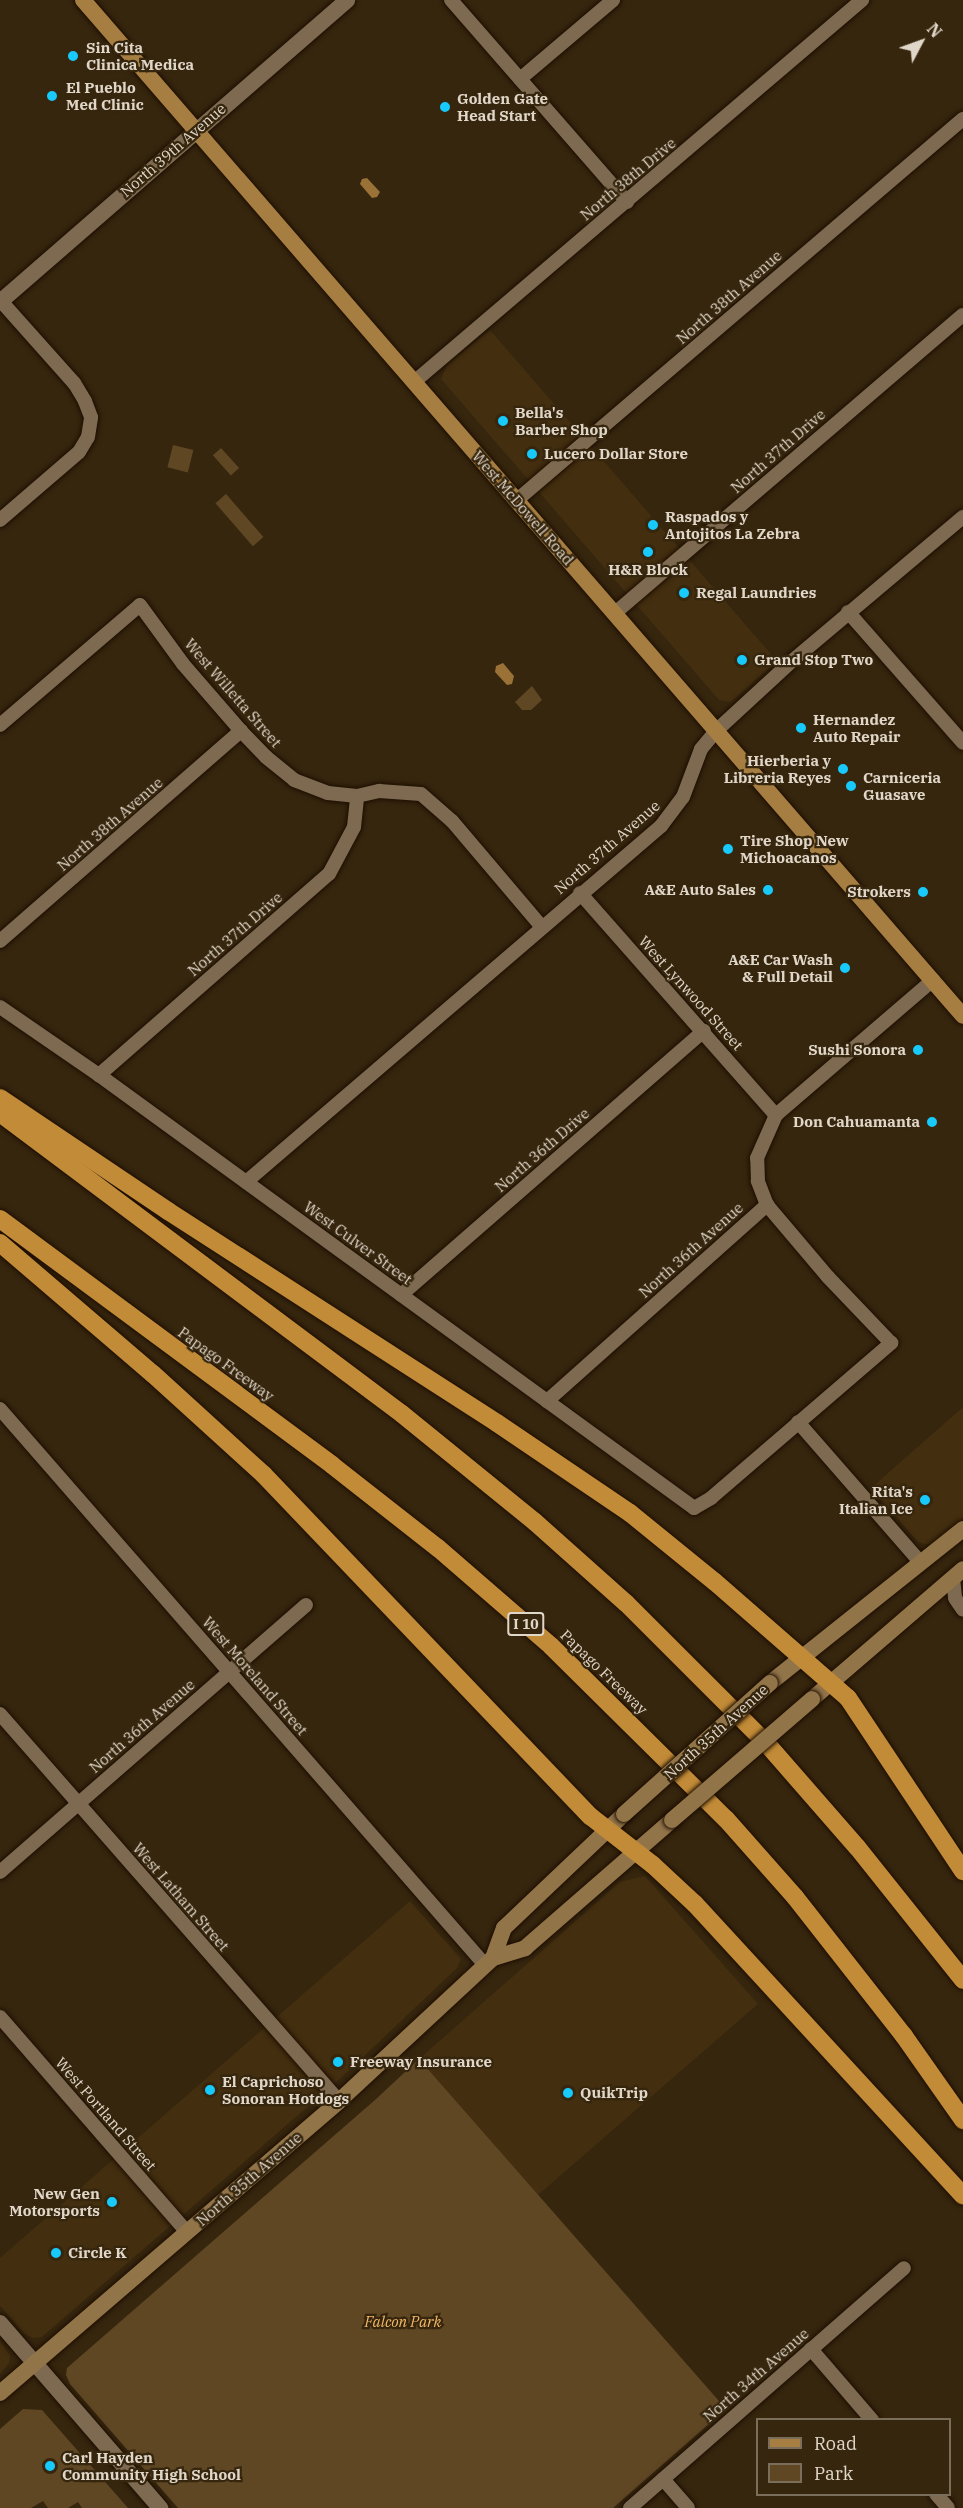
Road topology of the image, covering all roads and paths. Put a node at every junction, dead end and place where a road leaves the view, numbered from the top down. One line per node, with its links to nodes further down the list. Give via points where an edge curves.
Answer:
1 (83, 0): 8 (main road, West McDowell Road)
2 (347, 0): 8 (street, North 39th Avenue)
3 (451, 0): 6 (street)
4 (613, 0): 6 (street)
5 (862, 0): 9 (street, North 38th Drive)
6 (520, 79): 9 (street)
7 (963, 119): 13 (street, North 38th Avenue)
8 (195, 130): 10 (street, North 39th Avenue); 12 (main road, West McDowell Road)
9 (627, 202): 12 (street, North 38th Drive)
10 (0, 301): 15 (street, via 74,384 91,417 88,436 79,452)
11 (963, 315): 17 (street, North 37th Drive)
12 (414, 382): 13 (main road, West McDowell Road)
13 (517, 500): 17 (main road, West McDowell Road)
14 (963, 517): 16 (street, North 37th Avenue)
15 (0, 520)
16 (848, 612): 19 (street, North 37th Avenue); 21 (street)
17 (615, 613): 19 (main road, West McDowell Road)
18 (0, 725): 20 (street, West Willetta Street, via 140,605 183,664)
19 (717, 730): 23 (street, North 37th Avenue, via 701,749 690,784 674,812); 26 (main road, West McDowell Road)
20 (242, 731): 22 (street, West Willetta Street, via 294,780 328,793); 25 (street, North 38th Avenue)
21 (963, 743)
22 (357, 795): 24 (street, West Willetta Street, via 379,791 421,794 459,830); 30 (street, North 37th Drive, via 354,827 328,874)
23 (580, 893): 24 (street, North 37th Avenue); 29 (street, West Lynwood Street)
24 (542, 926): 34 (street, North 37th Avenue)
25 (0, 941)
26 (933, 980): 28 (main road, West McDowell Road); 33 (street, North 36th Avenue)
27 (0, 1007): 30 (street, West Culver Street)
28 (963, 1016)
29 (704, 1031): 33 (street, West Lynwood Street); 38 (street, North 36th Drive)
30 (99, 1075): 34 (street, West Culver Street)
31 (0, 1098): 47 (highway, via 630,1513)
32 (0, 1113): 57 (highway, via 402,1414 535,1522 626,1603 774,1752 857,1847)
33 (776, 1115): 35 (street, North 36th Avenue, via 757,1158 758,1181)
34 (246, 1182): 38 (street, West Culver Street)
35 (767, 1205): 39 (street, North 36th Avenue); 41 (street, via 891,1343)
36 (0, 1219): 60 (highway, Papago Freeway / I 10, via 332,1465 438,1548 551,1646 726,1819 795,1897 904,2036)
37 (0, 1243): 52 (highway, via 264,1474)
38 (401, 1295): 39 (street, West Culver Street)
39 (548, 1401): 41 (street, West Culver Street, via 694,1508 711,1498)
40 (0, 1409): 48 (street, West Moreland Street)
41 (798, 1422): 43 (street)
42 (963, 1529): 43 (main road, North 35th Avenue)
43 (921, 1563): 47 (main road, North 35th Avenue)
44 (958, 1573): 46 (street, via 955,1598); 49 (main road, North 35th Avenue)
45 (306, 1605): 48 (street, North 36th Avenue)
46 (963, 1610)
47 (801, 1656): 49 (highway); 52 (main road, North 35th Avenue, bridge)
48 (230, 1672): 51 (street, North 36th Avenue); 56 (street, West Moreland Street)
49 (831, 1683): 53 (main road, North 35th Avenue, bridge); 54 (highway, via 848,1698)
50 (0, 1714): 51 (street, West Latham Street)
51 (78, 1803): 55 (street, North 36th Avenue); 59 (street, West Latham Street)
52 (606, 1829): 53 (highway); 56 (main road, North 35th Avenue, via 504,1928)
53 (635, 1851): 56 (main road, North 35th Avenue, via 525,1948); 61 (highway, via 695,1904)
54 (963, 1871)
55 (0, 1872)
56 (489, 1961): 59 (main road, North 35th Avenue)
57 (963, 1980)
58 (0, 2018): 62 (street, West Portland Street)
59 (339, 2101): 62 (main road, North 35th Avenue)
60 (963, 2120)
61 (963, 2195)
62 (187, 2232): 66 (main road, North 35th Avenue)
63 (904, 2268): 65 (street, North 34th Avenue)
64 (0, 2323): 66 (street)
65 (811, 2349): 68 (street); 69 (street, North 34th Avenue)
66 (34, 2363): 67 (main road, North 35th Avenue); 71 (street)
67 (0, 2393)
68 (870, 2418)
69 (663, 2479): 72 (street, North 34th Avenue); 73 (street)
70 (938, 2496): 74 (street)
71 (160, 2508)
72 (630, 2508)
73 (688, 2508)
74 (948, 2508)

